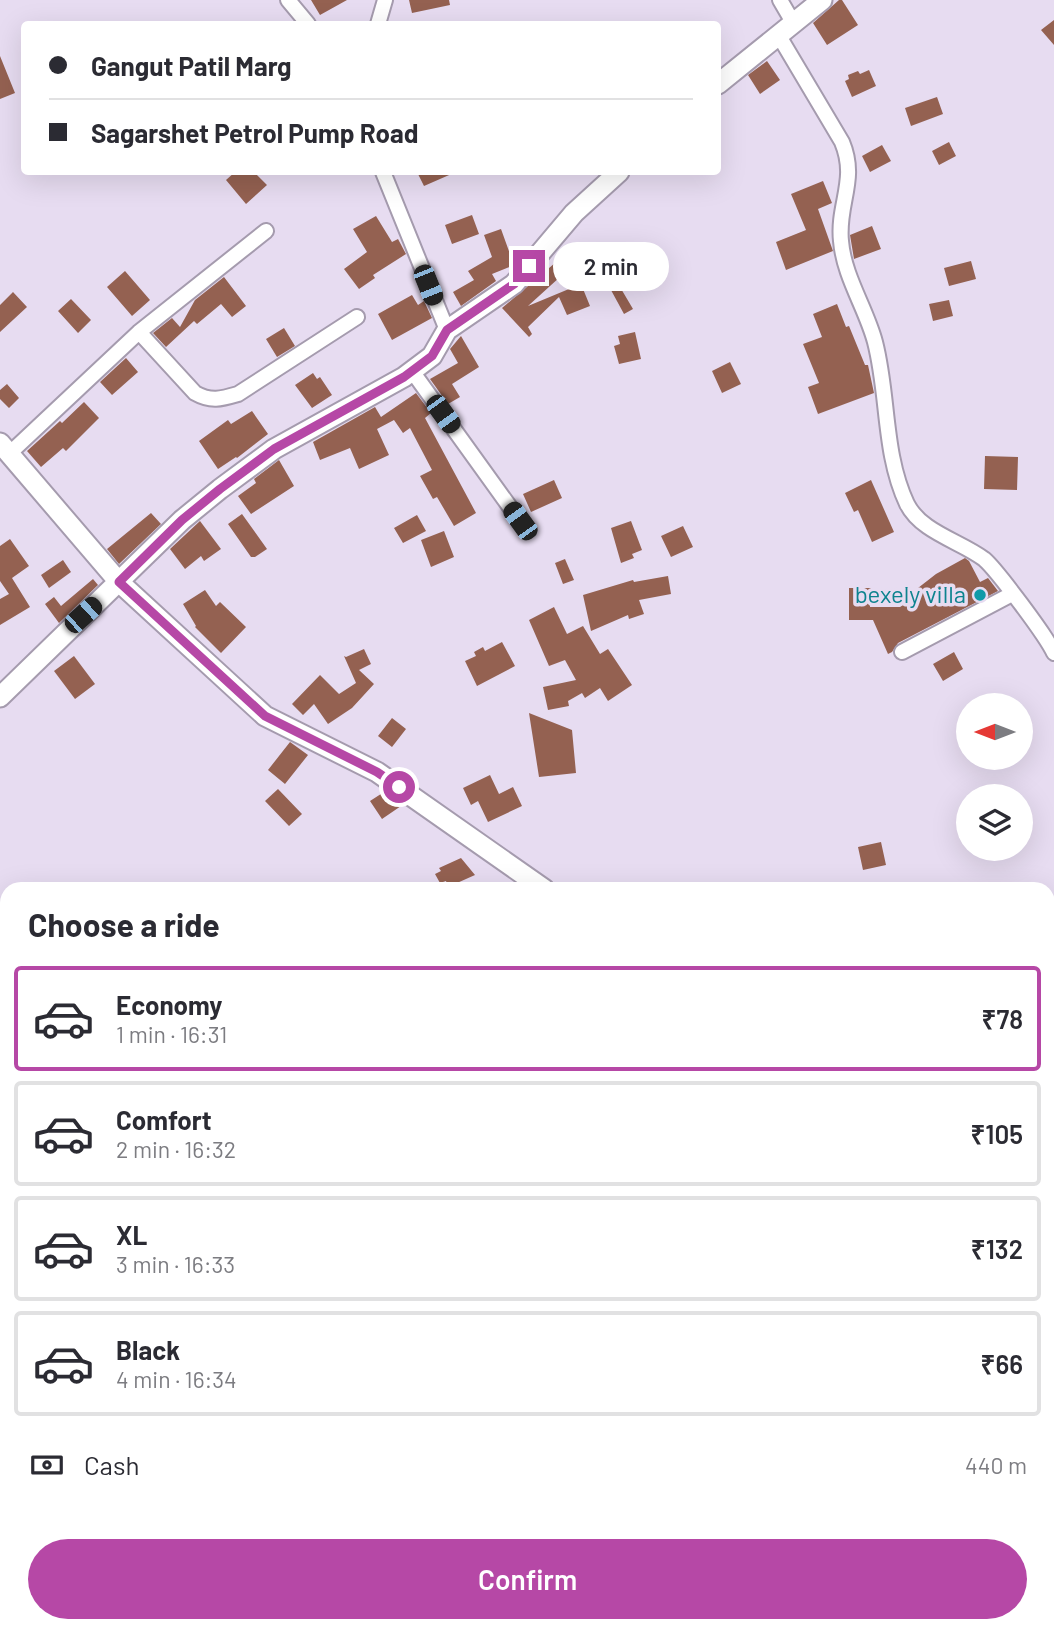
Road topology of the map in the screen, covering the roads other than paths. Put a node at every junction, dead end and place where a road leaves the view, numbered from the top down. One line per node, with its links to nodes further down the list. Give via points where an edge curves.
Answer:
1 (288, 0): 5 (street)
2 (385, 0): 6 (street)
3 (780, 0): 7 (street)
4 (822, 0): 7 (street)
5 (306, 21)
6 (378, 21)
7 (787, 30): 8 (street); 19 (street, via 848,157 842,251 875,344 893,464 908,506 922,523 987,562)
8 (721, 82)
9 (384, 175): 13 (street)
10 (616, 175): 13 (street, via 575,212 514,284)
11 (266, 231): 14 (street)
12 (357, 317): 14 (street, via 238,394 222,399 195,393)
13 (447, 330): 15 (street, via 432,356)
14 (139, 332): 16 (street)
15 (412, 371): 17 (street); 18 (street, via 274,449 182,520)
16 (5, 448): 18 (street)
17 (520, 521)
18 (119, 582): 22 (street); 23 (street, via 265,716 377,772)
19 (1012, 594): 20 (street); 21 (street)
20 (902, 652)
21 (1054, 653)
22 (0, 697)
23 (534, 882)

